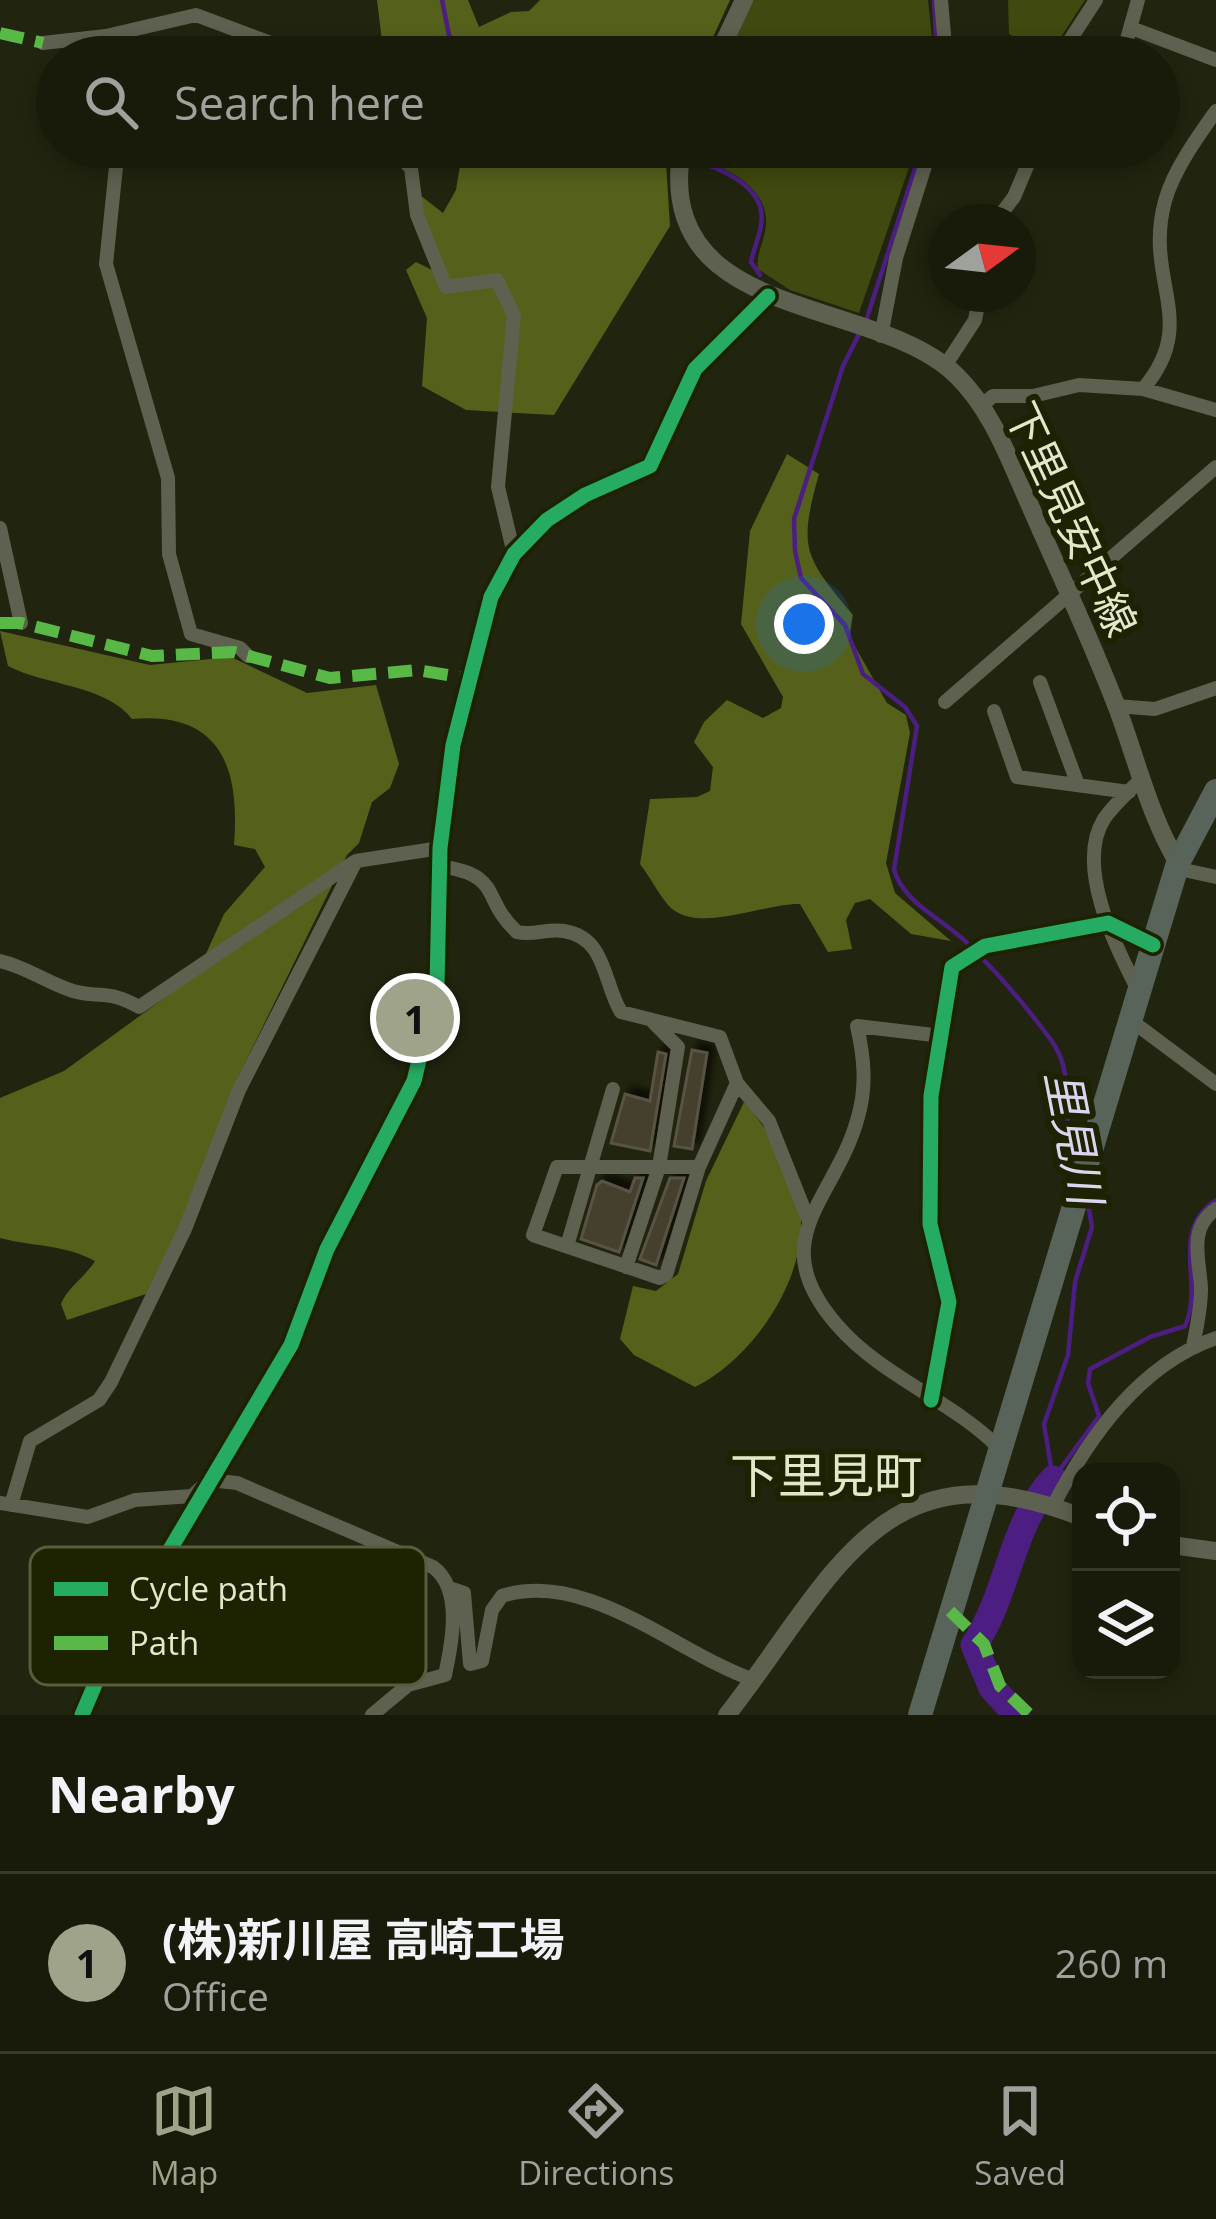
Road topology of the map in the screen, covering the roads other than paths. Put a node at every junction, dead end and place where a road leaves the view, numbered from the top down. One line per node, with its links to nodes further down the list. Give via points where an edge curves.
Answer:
1 (744, 0): 8 (main road)
2 (941, 0): 9 (street)
3 (1096, 0): 10 (street)
4 (1138, 0): 5 (street)
5 (1134, 29): 11 (street); 12 (street)
6 (106, 36): 7 (street, via 196,15)
7 (252, 36)
8 (728, 36)
9 (944, 36)
10 (1073, 36)
11 (1131, 36)
12 (1153, 36)
13 (1180, 46): 14 (street)
14 (1216, 60)
15 (1216, 111): 26 (street, via 1165,200 1158,271 1173,332 1168,356)
16 (115, 168): 34 (street, via 106,264 168,478 173,578 191,634)
17 (411, 168): 31 (street, via 416,215 446,287 497,280 514,315 498,487)
18 (680, 168): 22 (main road, 下里見安中線, via 694,230 722,268)
19 (924, 168): 24 (street)
20 (1026, 168): 21 (street)
21 (1009, 204)
22 (768, 296): 24 (main road, 下里見安中線); 31 (street, via 695,369 650,466 564,506)
23 (977, 312): 25 (street)
24 (878, 335): 25 (main road, 下里見安中線)
25 (945, 366): 27 (main road, 下里見安中線)
26 (1143, 388): 27 (street, via 1079,386 993,396); 28 (street)
27 (981, 406): 32 (main road, 下里見安中線)
28 (1216, 410)
29 (1216, 466): 32 (street)
30 (0, 528): 33 (street)
31 (514, 554): 43 (street, via 466,678)
32 (1067, 591): 37 (street); 38 (main road, 下里見安中線)
33 (21, 622)
34 (248, 656)
35 (1040, 682): 40 (street)
36 (1216, 688): 38 (street, via 1168,707)
37 (945, 702)
38 (1116, 706): 41 (main road, 下里見安中線)
39 (994, 711): 40 (street, via 1017,777)
40 (1078, 785): 41 (street)
41 (1136, 785): 45 (main road, 下里見安中線); 48 (street, via 1103,821 1094,850)
42 (1216, 790): 45 (highway)
43 (440, 848): 44 (street); 46 (street)
44 (356, 861): 50 (street, via 139,1007 113,992 74,992); 71 (street, via 239,1090 112,1382 99,1400 30,1441)
45 (1178, 862): 47 (street); 49 (highway)
46 (439, 866): 53 (street, via 473,870 517,932 583,937 603,962 616,1007); 69 (street, via 436,985 414,1082 327,1250 291,1345)
47 (1216, 877)
48 (1108, 922): 49 (street); 51 (street); 54 (street, via 986,946 962,959 948,976)
49 (1153, 945): 51 (highway)
50 (0, 961)
51 (1138, 991): 52 (highway)
52 (1129, 1019): 56 (street); 68 (highway)
53 (654, 1023): 55 (street, via 720,1037); 59 (street, via 678,1047)
54 (942, 1036): 62 (street, via 857,1026 864,1075 858,1118); 67 (street, via 931,1096 930,1224 949,1302)
55 (737, 1083): 60 (street); 62 (street, via 769,1121)
56 (1216, 1084)
57 (613, 1089): 58 (street)
58 (592, 1167): 59 (street); 63 (street); 63 (street, via 557,1167 533,1235)
59 (659, 1167): 60 (street); 64 (street)
60 (699, 1167): 64 (street, via 666,1275)
61 (1216, 1209): 66 (street, via 1197,1239 1201,1294)
62 (808, 1219): 67 (street, via 802,1259 836,1325)
63 (567, 1246): 64 (street)
64 (626, 1267)
65 (1216, 1338): 66 (street)
66 (1192, 1346): 72 (street, via 1116,1410)
67 (931, 1400): 68 (street)
68 (998, 1447): 70 (highway)
69 (209, 1480): 71 (street, via 192,1496 135,1500 94,1517); 75 (street); 76 (street, via 252,1488)
70 (986, 1490): 72 (main road); 81 (main road, via 904,1510 862,1539); 87 (highway)
71 (6, 1504)
72 (1044, 1504): 73 (main road)
73 (1072, 1514)
74 (1180, 1546): 77 (main road)
75 (170, 1547)
76 (377, 1547)
77 (1216, 1551)
78 (426, 1565): 79 (street)
79 (448, 1588): 80 (street, via 445,1675); 81 (street, via 464,1593 468,1605 470,1664 482,1661 502,1596 544,1586)
80 (426, 1680)
81 (754, 1680): 86 (main road)
82 (95, 1685): 84 (street)
83 (408, 1685): 85 (street)
84 (82, 1715)
85 (372, 1715)
86 (727, 1715)
87 (920, 1715)

